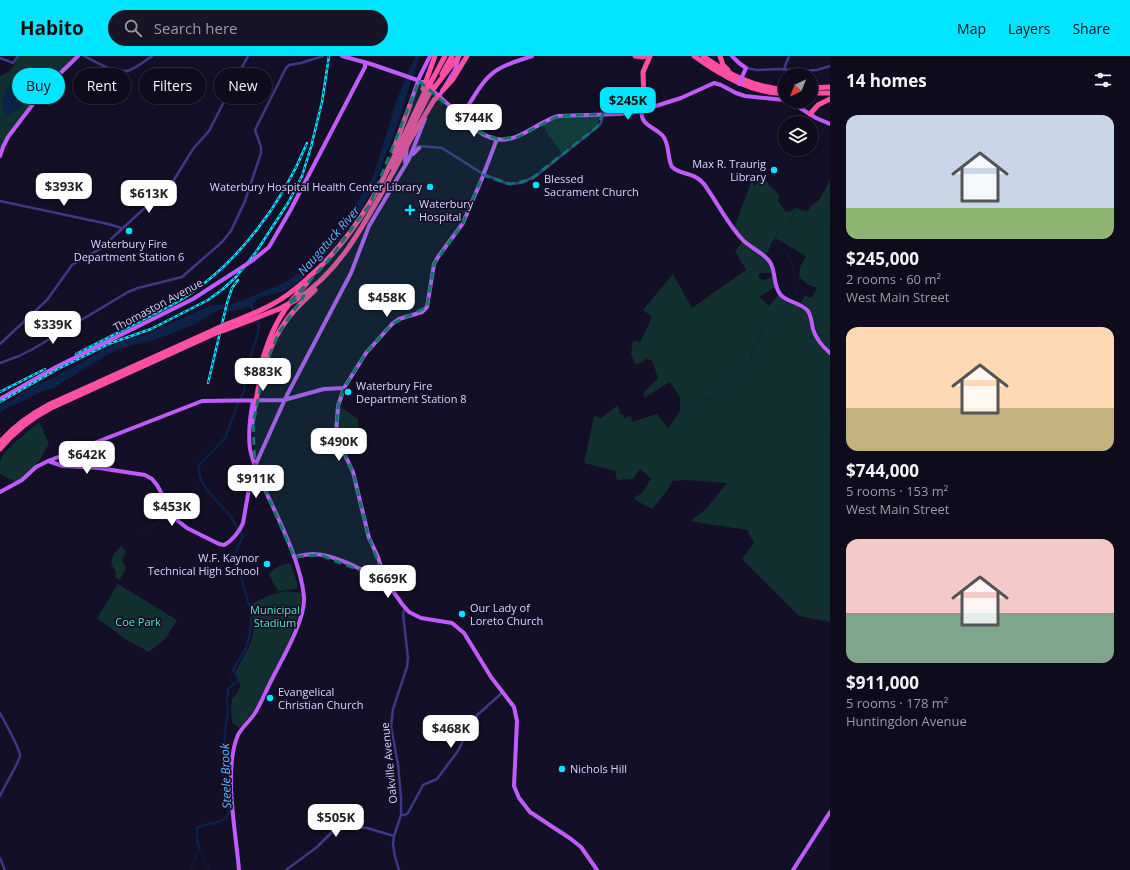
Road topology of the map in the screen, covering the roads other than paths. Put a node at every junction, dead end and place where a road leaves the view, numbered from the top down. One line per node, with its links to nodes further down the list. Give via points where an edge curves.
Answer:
1 (18, 56): 22 (street, via 13,64)
2 (78, 56): 59 (main road, via 46,87 8,137)
3 (84, 56): 4 (street, via 109,68 126,71)
4 (152, 56)
5 (248, 56): 65 (street, via 208,133 193,149 174,180)
6 (323, 56): 73 (street, via 287,66 256,130 262,148 261,153 245,201 226,239 184,276 131,290 32,349)
7 (342, 56): 24 (main road)
8 (430, 56): 31 (main road)
9 (435, 56): 33 (highway)
10 (467, 56): 37 (highway)
11 (532, 56): 51 (main road, via 502,67 490,75)
12 (635, 56): 13 (highway)
13 (646, 56)
14 (650, 56): 48 (highway, via 643,72)
15 (694, 56): 40 (highway, via 737,83)
16 (703, 56): 32 (highway, via 725,71)
17 (720, 56): 32 (highway, via 726,68)
18 (732, 56): 26 (main road)
19 (789, 56): 23 (street)
20 (442, 57): 33 (highway); 33 (highway)
21 (456, 57): 33 (highway); 33 (highway, via 439,78); 37 (main road, via 455,70)
22 (0, 58)
23 (788, 61): 27 (street); 28 (street)
24 (365, 62): 31 (main road); 75 (main road, Thomaston Avenue, bridge, via 290,211 270,245 253,260 193,299 56,367)
25 (830, 66): 30 (street)
26 (746, 68): 29 (street); 38 (main road, bridge)
27 (784, 68)
28 (788, 68)
29 (778, 69)
30 (818, 69)
31 (417, 80): 43 (main road, via 424,82); 46 (main road)
32 (750, 82): 35 (highway)
33 (430, 84): 39 (highway, bridge); 39 (highway, bridge)
34 (830, 87): 36 (highway)
35 (778, 88)
36 (818, 88)
37 (443, 90): 43 (main road)
38 (736, 90): 44 (main road, via 749,96); 48 (main road, via 713,84 681,98)
39 (426, 92): 52 (highway); 62 (highway, via 419,112)
40 (778, 93)
41 (818, 93): 42 (highway)
42 (830, 93)
43 (441, 98): 51 (main road); 54 (main road, via 424,122); 56 (highway, via 434,100)
44 (778, 99)
45 (830, 99): 50 (highway, via 818,105)
46 (410, 105): 52 (main road); 62 (highway)
47 (800, 108): 50 (main road)
48 (642, 110): 49 (main road); 72 (main road, via 644,122 665,139 672,167 698,177 704,184 741,238 769,261 780,294 807,310 818,340)
49 (603, 114): 55 (main road, via 560,116 549,119 518,137); 57 (street, via 601,123 596,128 538,174 518,184 507,184 484,175 442,148)
50 (810, 114): 53 (main road)
51 (462, 116): 55 (main road, via 480,133)
52 (408, 122): 62 (highway)
53 (830, 124)
54 (417, 138): 57 (main road); 58 (main road)
55 (497, 139): 74 (main road, via 463,223 434,264 427,307 421,312 395,321 369,350)
56 (407, 144): 58 (main road, via 410,149); 61 (main road); 62 (highway)
57 (420, 147): 58 (street); 60 (main road)
58 (414, 148): 60 (main road)
59 (0, 156)
60 (409, 159): 61 (main road)
61 (401, 172): 76 (main road, via 369,226 352,272)
62 (376, 198): 67 (highway, via 359,233); 68 (highway)
63 (0, 201): 64 (street)
64 (116, 227): 65 (street); 66 (street)
65 (122, 228): 66 (street)
66 (118, 232): 71 (street, via 100,249 72,266 47,299)
67 (346, 252): 69 (highway, bridge, via 321,281 296,300 279,309); 77 (highway, via 330,275 283,325 267,358)
68 (334, 253): 69 (highway, via 314,273); 77 (highway, via 291,300 275,325)
69 (260, 314): 70 (highway, bridge)
70 (217, 331): 78 (highway, via 57,405); 79 (highway, via 50,404 15,426)
71 (0, 344)
72 (830, 353)
73 (0, 363)
74 (344, 388): 76 (main road, via 324,389); 86 (main road, via 338,406 336,433 354,476 369,538)
75 (0, 399)
76 (284, 400): 77 (main road); 83 (main road)
77 (254, 401): 82 (main road, via 199,403); 83 (main road, via 252,436)
78 (27, 423): 80 (highway); 81 (highway)
79 (0, 442)
80 (0, 449)
81 (0, 452)
82 (48, 461): 83 (main road, via 63,466 100,468 145,475 154,482 175,518 182,525 222,545 227,544 241,528); 84 (main road)
83 (256, 466): 85 (main road)
84 (0, 492)
85 (294, 557): 86 (main road, via 320,555 349,564); 96 (main road, via 304,598 302,613 284,657 256,710 238,735 230,768)
86 (385, 580): 87 (main road)
87 (405, 608): 88 (main road, via 421,618 447,621 457,626); 92 (street, Oakville Avenue, via 403,614 407,662 393,709 391,727 398,764)
88 (504, 692): 92 (street, via 474,718 458,751 439,777 423,785 408,813); 99 (main road, via 516,713 514,786 519,798 530,812 584,850)
89 (0, 713): 90 (street, via 20,753 20,758)
90 (0, 796)
91 (830, 812): 100 (main road)
92 (401, 815): 93 (street, Oakville Avenue)
93 (394, 836): 97 (street, via 367,828 343,826 333,830 317,847); 98 (street, Oakville Avenue, via 393,849)
94 (0, 858): 95 (street)
95 (6, 870)
96 (239, 870)
97 (286, 870)
98 (399, 870)
99 (597, 870)
100 (793, 870)

